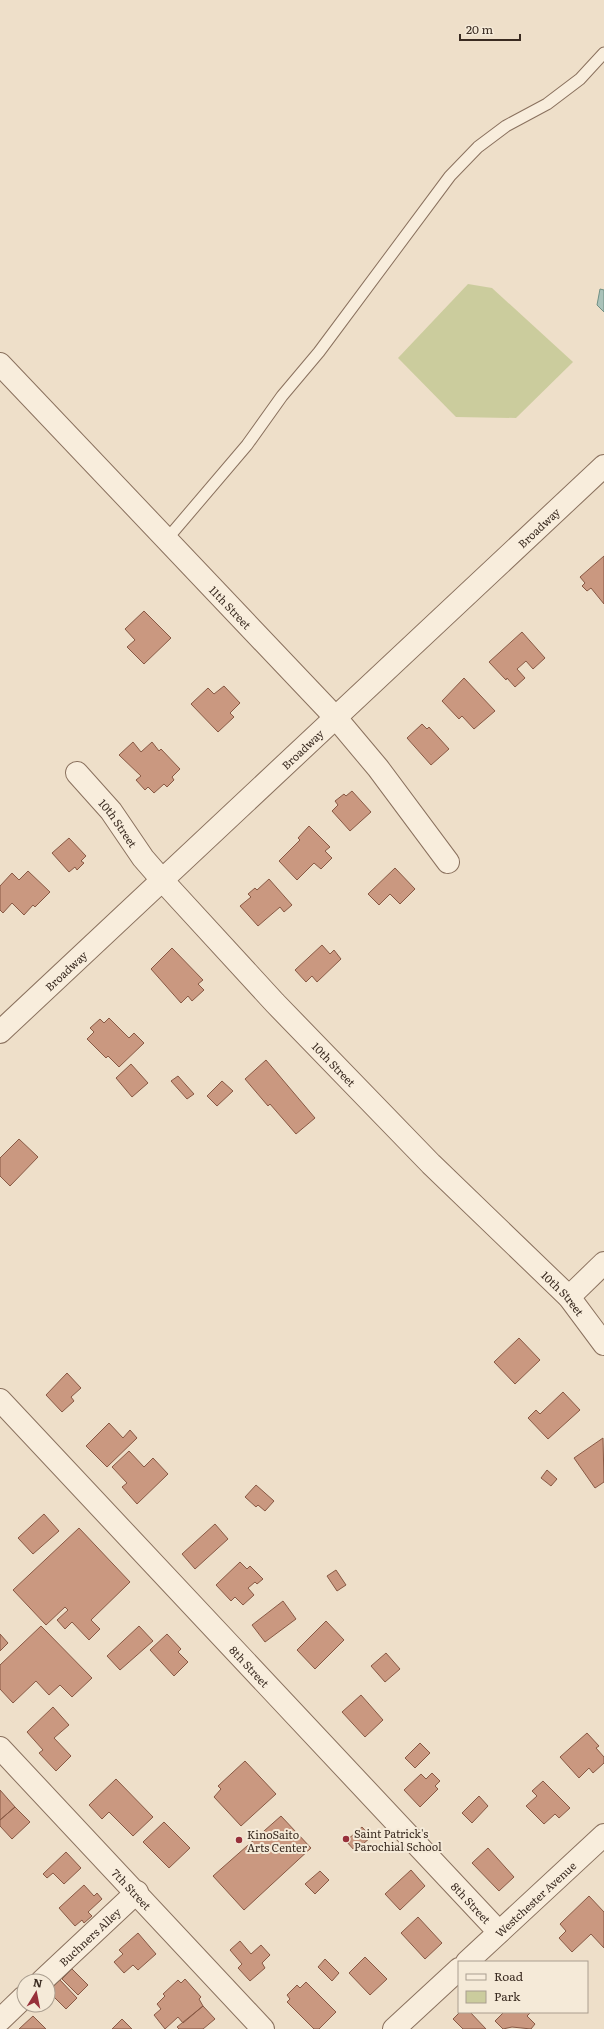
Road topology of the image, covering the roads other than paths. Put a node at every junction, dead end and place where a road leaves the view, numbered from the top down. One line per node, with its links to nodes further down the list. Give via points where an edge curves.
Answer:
1 (604, 53): 4 (lane, via 580,79 547,104 506,126 478,147 450,176 319,352 282,396 247,444)
2 (0, 364): 4 (street, 11th Street)
3 (604, 466): 5 (street, Broadway)
4 (167, 539): 5 (street, 11th Street)
5 (336, 718): 7 (street, 11th Street, via 383,774); 8 (street, Broadway)
6 (77, 773): 8 (street, 10th Street, via 111,811 143,858)
7 (448, 862)
8 (163, 881): 9 (street, Broadway); 11 (street, 10th Street, via 275,1003 431,1164)
9 (0, 1032)
10 (604, 1263): 11 (street)
11 (569, 1297): 12 (street, 10th Street)
12 (604, 1344)
13 (0, 1400): 17 (street, 8th Street)
14 (0, 1748): 16 (street, 7th Street)
15 (604, 1835): 17 (street, Westchester Avenue)
16 (136, 1892): 20 (street, Buchners Alley); 23 (street, 7th Street)
17 (499, 1932): 18 (street, Westchester Avenue)
18 (468, 1961)
19 (458, 1970): 24 (street)
20 (50, 1973)
21 (16, 2005): 22 (street)
22 (0, 2020)
23 (263, 2029)
24 (394, 2029)

